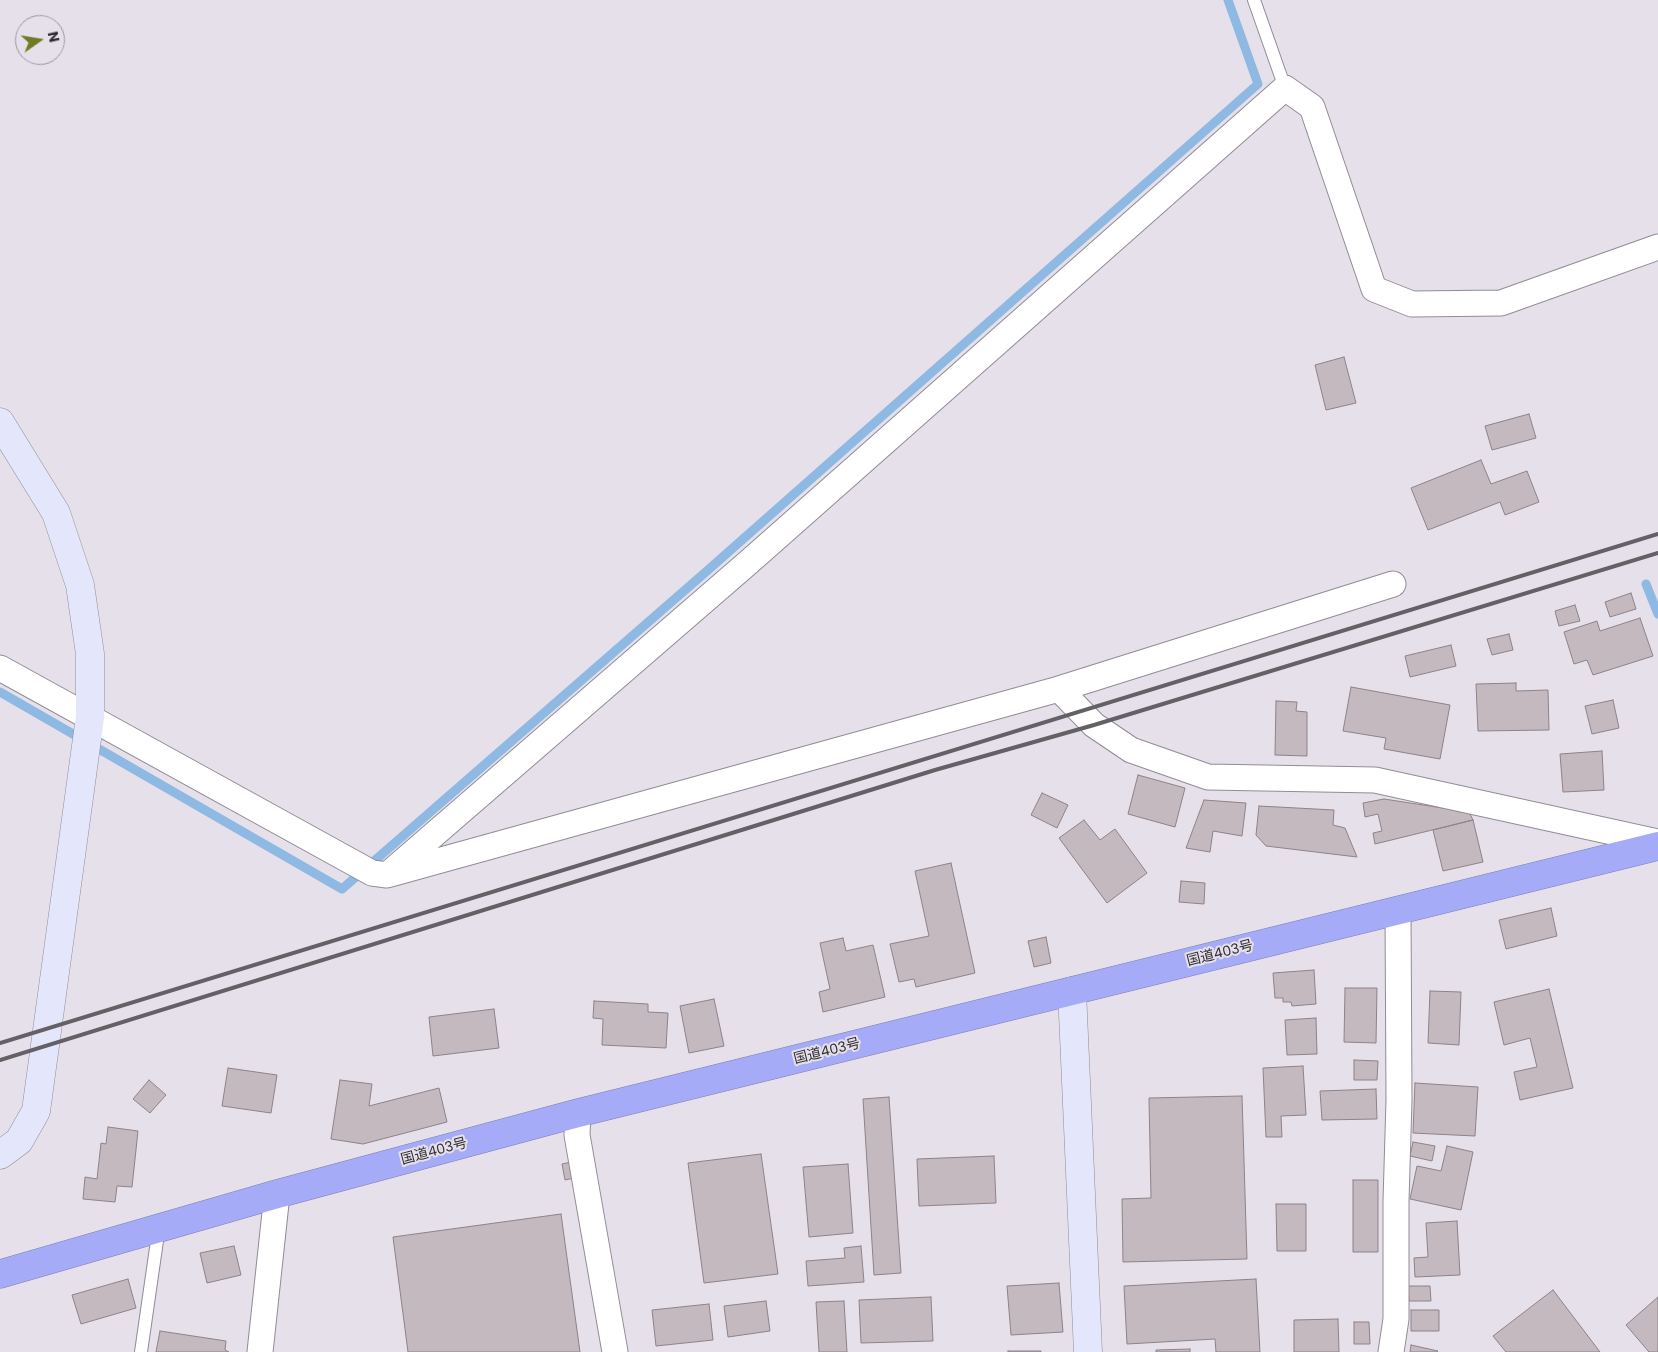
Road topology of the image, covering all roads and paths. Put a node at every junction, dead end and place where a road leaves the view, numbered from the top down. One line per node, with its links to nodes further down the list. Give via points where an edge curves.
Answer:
1 (1254, 0): 2 (lane)
2 (1285, 88): 3 (street, via 1312,107 1374,289 1412,304 1501,303); 11 (street, via 750,561)
3 (1658, 246)
4 (0, 422): 8 (street, via 56,513 80,585 90,654)
5 (1393, 584): 7 (street)
6 (0, 668): 8 (street)
7 (1060, 689): 9 (street, via 1094,725 1131,750 1208,777 1375,780); 11 (street)
8 (90, 717): 11 (street, via 372,873); 15 (street, via 36,1112 20,1141)
9 (1658, 842)
10 (1658, 846): 12 (highway, 国道403号)
11 (388, 875)
12 (1398, 910): 13 (highway, 国道403号); 23 (street, via 1396,1319)
13 (1072, 992): 14 (highway, 国道403号); 22 (street)
14 (578, 1114): 16 (highway, 国道403号); 21 (street, via 577,1135)
15 (0, 1155)
16 (277, 1194): 17 (highway, 国道403号); 20 (street)
17 (159, 1227): 18 (highway, 国道403号); 19 (lane)
18 (0, 1274)
19 (141, 1352)
20 (260, 1352)
21 (615, 1352)
22 (1088, 1352)
23 (1391, 1352)

